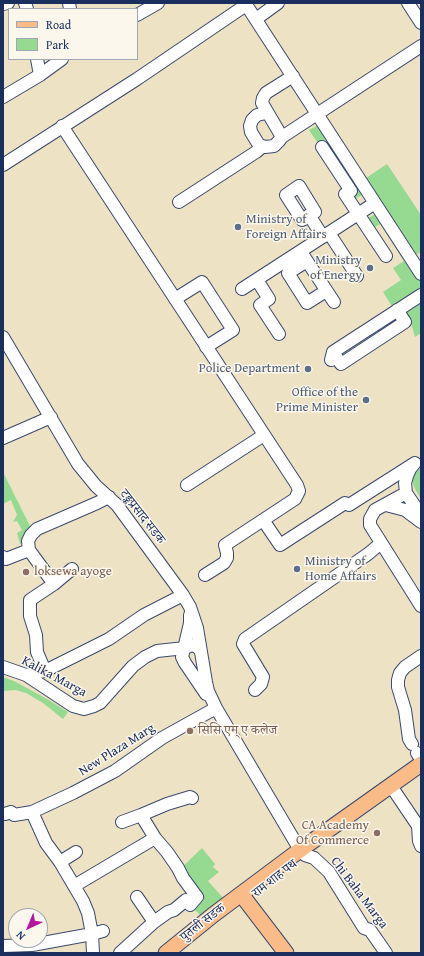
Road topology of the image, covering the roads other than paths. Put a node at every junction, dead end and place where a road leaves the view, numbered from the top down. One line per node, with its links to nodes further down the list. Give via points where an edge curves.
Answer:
1 (8, 3): 5 (street)
2 (158, 3): 7 (street)
3 (278, 3): 8 (street)
4 (408, 3): 9 (street)
5 (3, 4)
6 (246, 4): 8 (street); 18 (street)
7 (138, 14)
8 (256, 19): 14 (street)
9 (421, 23)
10 (421, 46): 17 (street)
11 (37, 60): 13 (street)
12 (61, 60): 13 (street)
13 (40, 75): 15 (street)
14 (293, 76): 16 (street, via 266,93 262,103); 17 (street)
15 (3, 96)
16 (266, 113): 19 (street); 20 (street, via 257,115 250,126 251,132)
17 (317, 114): 19 (street); 24 (street)
18 (62, 126): 22 (street); 36 (street)
19 (282, 136): 20 (street, via 274,146)
20 (262, 146): 23 (street)
21 (322, 147): 25 (street, via 351,191 345,194)
22 (3, 166)
23 (179, 202)
24 (375, 203): 25 (street); 30 (street)
25 (358, 214): 27 (street); 29 (street)
26 (309, 215): 27 (street)
27 (326, 235): 28 (street); 31 (street)
28 (304, 256): 32 (street); 34 (street); 34 (street, via 288,273 307,304)
29 (386, 256)
30 (419, 266)
31 (357, 276)
32 (257, 280): 33 (street); 38 (street, via 269,299 260,305)
33 (242, 289)
34 (326, 291): 37 (street)
35 (421, 295): 41 (street)
36 (175, 299): 40 (street); 40 (street, via 202,282 233,330)
37 (334, 302)
38 (278, 334)
39 (3, 337): 42 (street, टङ्कप्रसाद सडक)
40 (206, 347): 43 (street)
41 (332, 356)
42 (51, 417): 44 (street); 48 (street, टङ्कप्रसाद सडक, via 86,475)
43 (264, 435): 46 (street); 51 (street, via 299,491 295,499)
44 (3, 438)
45 (418, 460): 47 (street, via 407,476); 51 (street, via 349,505 345,503 280,545)
46 (187, 485)
47 (406, 493): 49 (street); 50 (street)
48 (109, 497): 54 (street, via 37,528 28,541); 59 (street, टङ्कप्रसाद सडक)
49 (386, 505): 52 (street, via 405,510); 53 (street, via 375,510 370,519 370,525)
50 (421, 515)
51 (263, 520): 57 (street, via 224,545 227,553 224,562)
52 (421, 522)
53 (381, 543): 60 (street); 70 (street, via 245,639 243,644 263,677 263,681)
54 (29, 550): 55 (street, via 6,559); 58 (street)
55 (3, 557)
56 (72, 569): 58 (street)
57 (205, 575)
58 (54, 584): 68 (street, via 30,600 30,616 36,635 37,652)
59 (183, 595): 61 (street, टङ्कप्रसाद सडक); 68 (street, via 144,615 109,639)
60 (421, 606)
61 (190, 608): 62 (street); 64 (street, टङ्कप्रसाद सडक, via 199,635)
62 (185, 648): 63 (street, Kalika Marga); 64 (street, via 192,645 197,647); 66 (street, via 182,657)
63 (166, 649): 66 (street, via 179,656); 69 (street, Kalika Marga, via 151,654 133,666 100,703 90,708 73,706)
64 (201, 656): 66 (street, via 194,666); 71 (street, टङ्कप्रसाद सडक, via 207,687)
65 (421, 656): 72 (street, via 404,667 398,680 409,739)
66 (185, 663): 71 (street, टङ्कप्रसाद सडक)
67 (3, 667): 69 (street, Kalika Marga)
68 (45, 671): 69 (street)
69 (26, 675)
70 (255, 690)
71 (216, 708): 76 (street, New Plaza Marg, via 162,738 115,771); 83 (street, टङ्कप्रसाद सडक)
72 (418, 755): 83 (main road, राम शाह पथ)
73 (421, 774): 74 (main road, राम शाह पथ)
74 (395, 792): 81 (street, via 418,826 418,841); 83 (main road, राम शाह पथ)
75 (192, 798): 78 (street, via 167,804)
76 (32, 812): 77 (street, New Plaza Marg); 84 (street, via 46,843)
77 (5, 814)
78 (141, 815): 79 (street); 80 (street)
79 (122, 822)
80 (155, 838): 86 (street); 89 (street, via 197,897 190,905 186,900)
81 (421, 846)
82 (76, 852): 84 (street)
83 (302, 853): 88 (main road, राम शाह पथ); 97 (street, Chi Baha Marga, via 314,858 329,872 364,928 370,930)
84 (60, 862): 86 (street)
85 (261, 876): 88 (street, via 240,892)
86 (74, 886): 90 (street)
87 (137, 897): 89 (street)
88 (244, 897): 94 (main road, पुतली सडक); 95 (main road); 96 (main road)
89 (154, 922): 93 (street)
90 (97, 932): 91 (street); 92 (street)
91 (48, 942)
92 (93, 953)
93 (120, 953)
94 (166, 953)
95 (179, 953)
96 (286, 953)
97 (386, 953)

